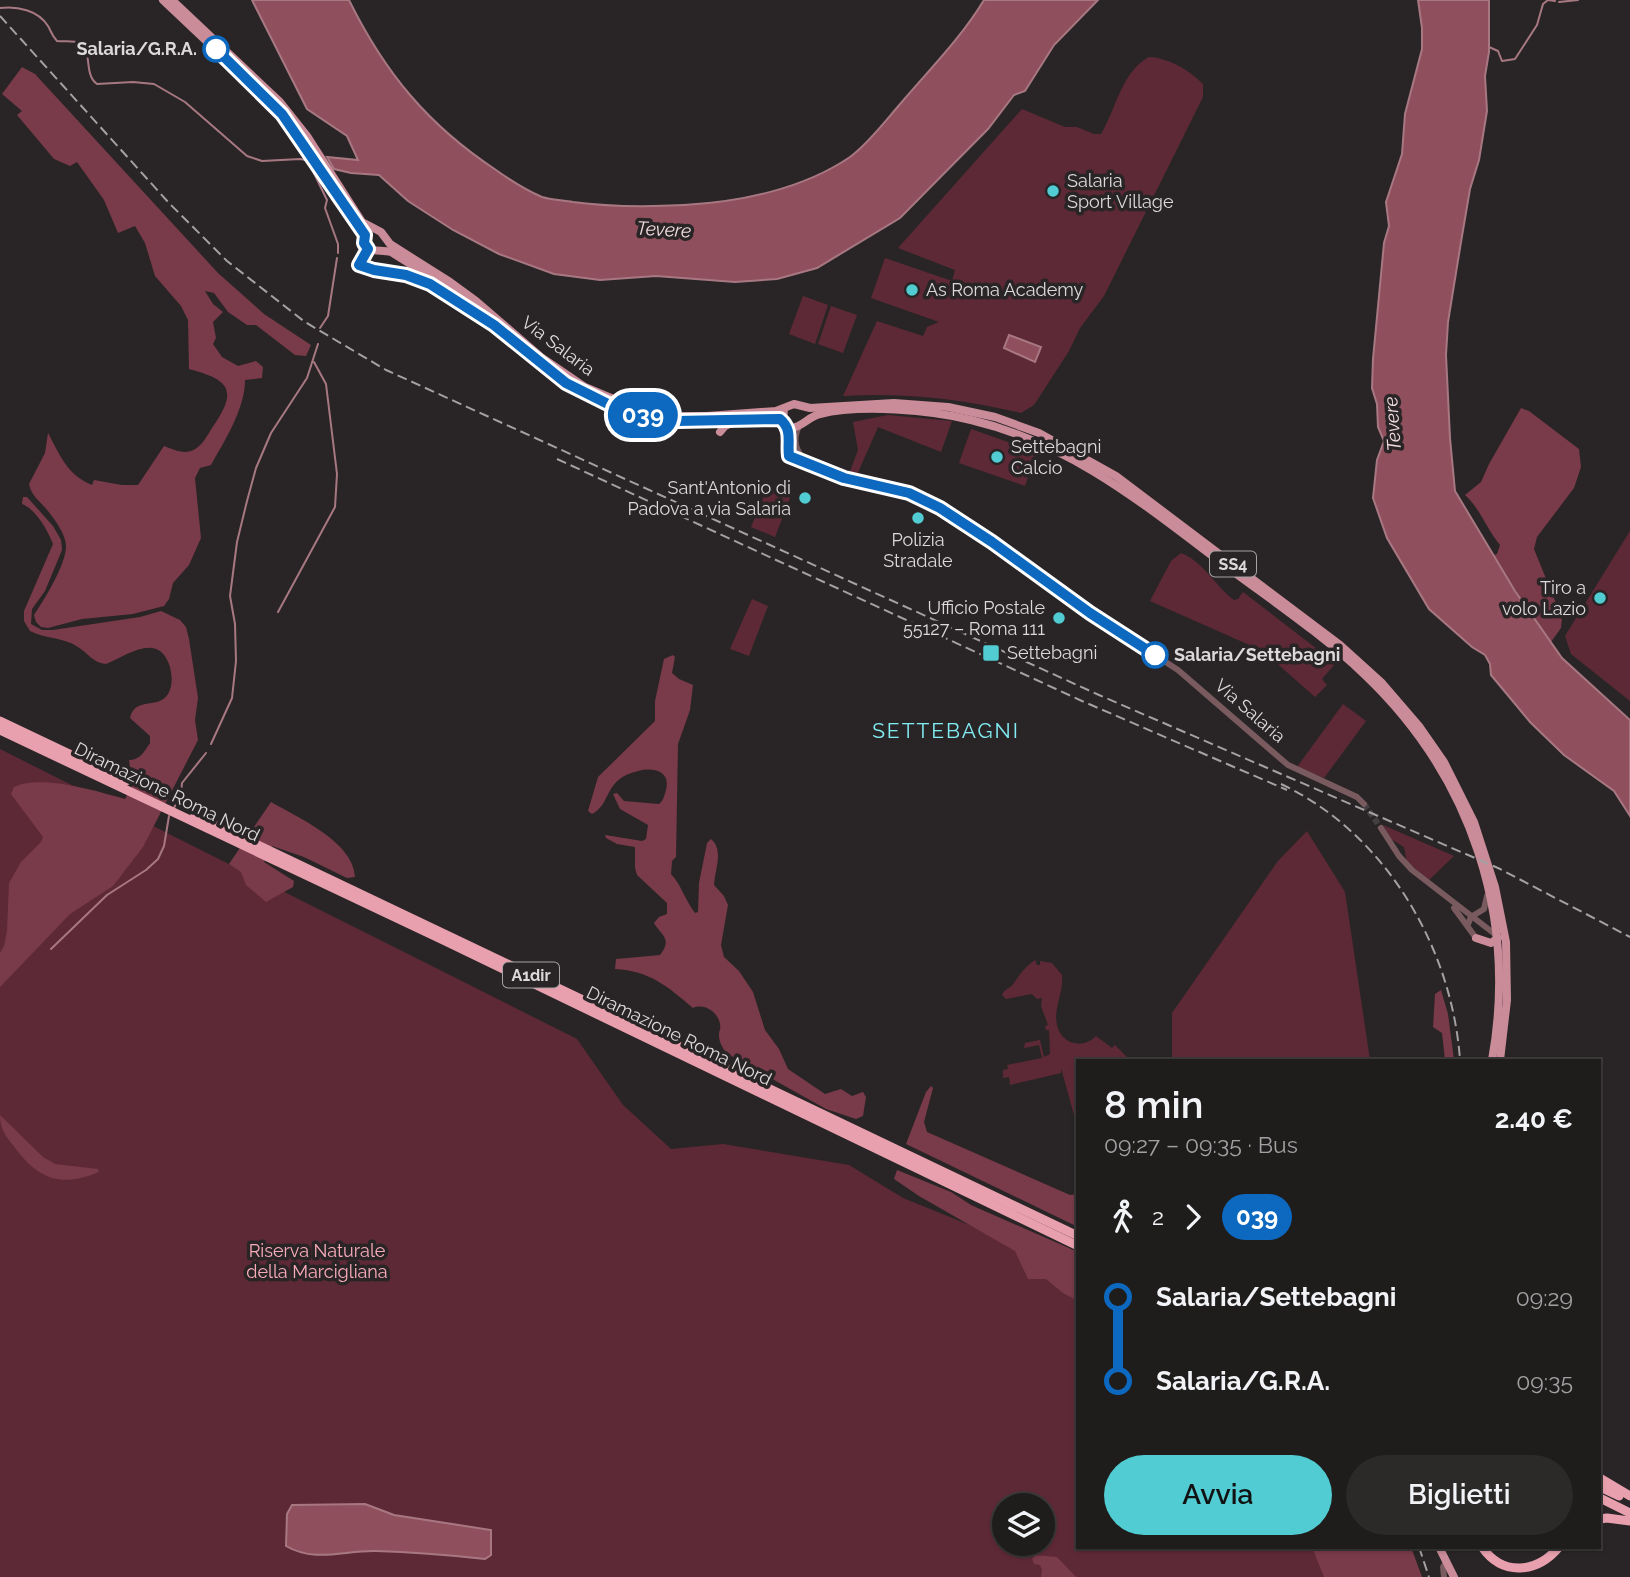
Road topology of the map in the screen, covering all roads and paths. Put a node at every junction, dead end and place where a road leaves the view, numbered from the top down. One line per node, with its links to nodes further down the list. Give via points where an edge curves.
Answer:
1 (163, 0): 3 (main road, Via Salaria, via 271,102)
2 (172, 0): 3 (main road, Via Salaria, via 275,96)
3 (312, 149): 4 (main road, Via Salaria)
4 (332, 180): 5 (main road, Via Salaria, via 362,222); 6 (main road, Via Salaria)
5 (379, 233): 6 (main road); 7 (main road, via 384,244); 11 (main road, Via Salaria, via 476,300 552,365 604,396 682,416)
6 (365, 236): 7 (main road, via 367,248)
7 (380, 249): 9 (main road, Via Salaria, via 462,298)
8 (456, 302): 9 (main road)
9 (494, 325): 12 (main road, Via Salaria, via 557,377 614,407 678,421)
10 (800, 406): 11 (main road); 14 (main road, via 805,416); 24 (main road, SS4, via 916,404 995,417 1054,441 1129,485 1340,645 1400,701 1444,762 1469,813 1492,876)
11 (784, 409): 13 (main road)
12 (741, 420): 13 (main road, Via Salaria, via 772,418); 15 (main road)
13 (784, 423): 14 (main road, via 791,428); 16 (street, Via Salaria, via 790,434 789,456)
14 (801, 425): 16 (street, via 796,450); 22 (main road, SS4, via 818,414 854,411 952,416 1030,438 1112,481 1336,650 1391,701 1451,787)
15 (720, 432)
16 (807, 464): 20 (street, Via Salaria, via 909,493 960,519 1178,670 1291,767)
17 (0, 721): 19 (highway, Diramazione Roma Nord / A1dir)
18 (0, 730): 19 (highway, Diramazione Roma Nord / A1dir)
19 (128, 786): 28 (highway, Diramazione Roma Nord / A1dir)
20 (1364, 804)
21 (1381, 828): 23 (street, via 1405,863)
22 (1485, 878): 23 (street, via 1486,905); 24 (main road, SS4)
23 (1470, 921): 24 (street); 25 (street)
24 (1502, 937): 25 (main road, via 1490,943); 26 (main road, SS4); 27 (main road, SS4, via 1507,1000)
25 (1476, 938)
26 (1492, 1059)
27 (1500, 1059)
28 (776, 1096): 29 (highway, Diramazione Roma Nord / A1dir); 30 (highway, Diramazione Roma Nord / A1dir)
29 (1076, 1235)
30 (1076, 1245)
31 (1601, 1479): 33 (highway)
32 (1601, 1487): 35 (highway)
33 (1630, 1496)
34 (1601, 1498): 36 (highway)
35 (1630, 1501)
36 (1630, 1513)
37 (1601, 1519): 38 (highway)
38 (1630, 1521)
39 (1440, 1549): 42 (main road)
40 (1484, 1549): 41 (highway, via 1496,1562 1522,1569 1535,1567)
41 (1557, 1549)
42 (1447, 1562): 43 (street); 44 (main road)
43 (1444, 1577)
44 (1454, 1577)

